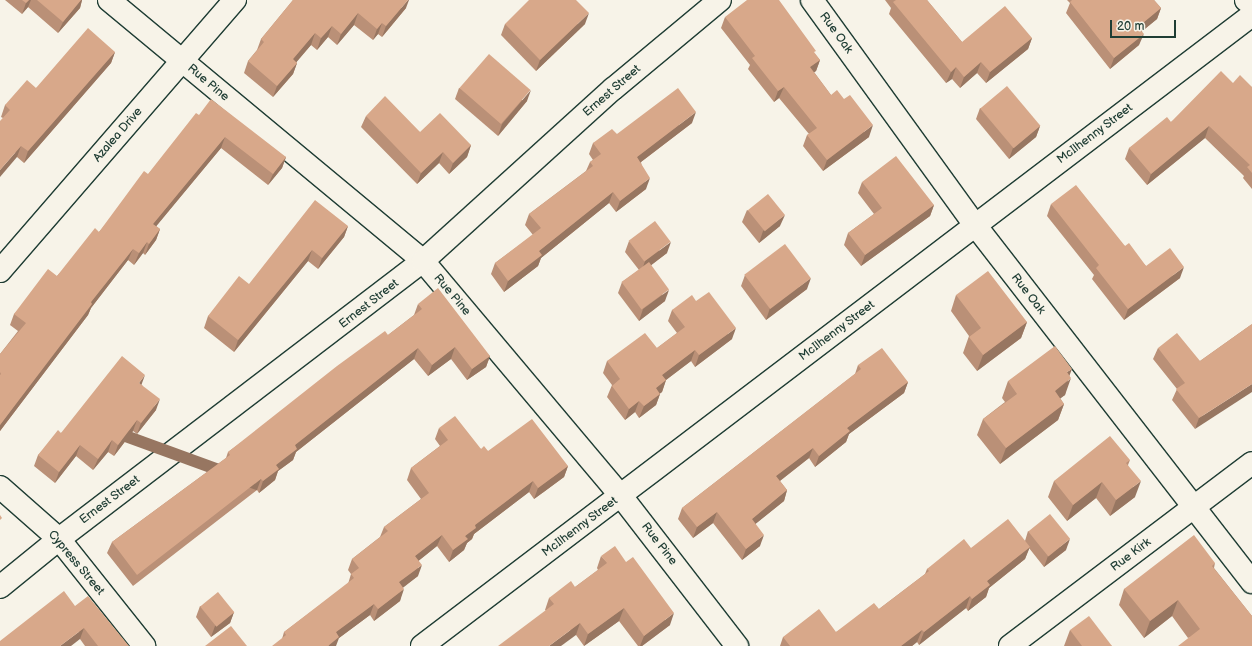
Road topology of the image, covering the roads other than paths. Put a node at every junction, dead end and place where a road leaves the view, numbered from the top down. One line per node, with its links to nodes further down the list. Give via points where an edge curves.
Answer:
1 (109, 0): 8 (street, Rue Pine)
2 (235, 0): 8 (street, Azalea Drive)
3 (720, 0): 10 (street, Ernest Street, via 613,89)
4 (812, 0): 9 (street, Rue Oak)
5 (1246, 0): 6 (street)
6 (1252, 5)
7 (1252, 15): 9 (street, McIlhenny Street)
8 (182, 62): 10 (street, Rue Pine); 11 (street, Azalea Drive)
9 (975, 225): 14 (street, McIlhenny Street); 15 (street, Rue Oak)
10 (423, 261): 14 (street, Rue Pine); 16 (street, Ernest Street)
11 (0, 271)
12 (1252, 462): 15 (street, Rue Kirk)
13 (0, 487): 16 (street, Cypress Street)
14 (622, 496): 20 (street, McIlhenny Street); 21 (street, Rue Pine)
15 (1194, 508): 17 (street, Rue Oak); 22 (street, Rue Kirk)
16 (59, 538): 18 (street, Ernest Street); 19 (street, Cypress Street)
17 (1252, 582)
18 (0, 587)
19 (144, 646)
20 (422, 646)
21 (737, 646)
22 (1010, 646)

